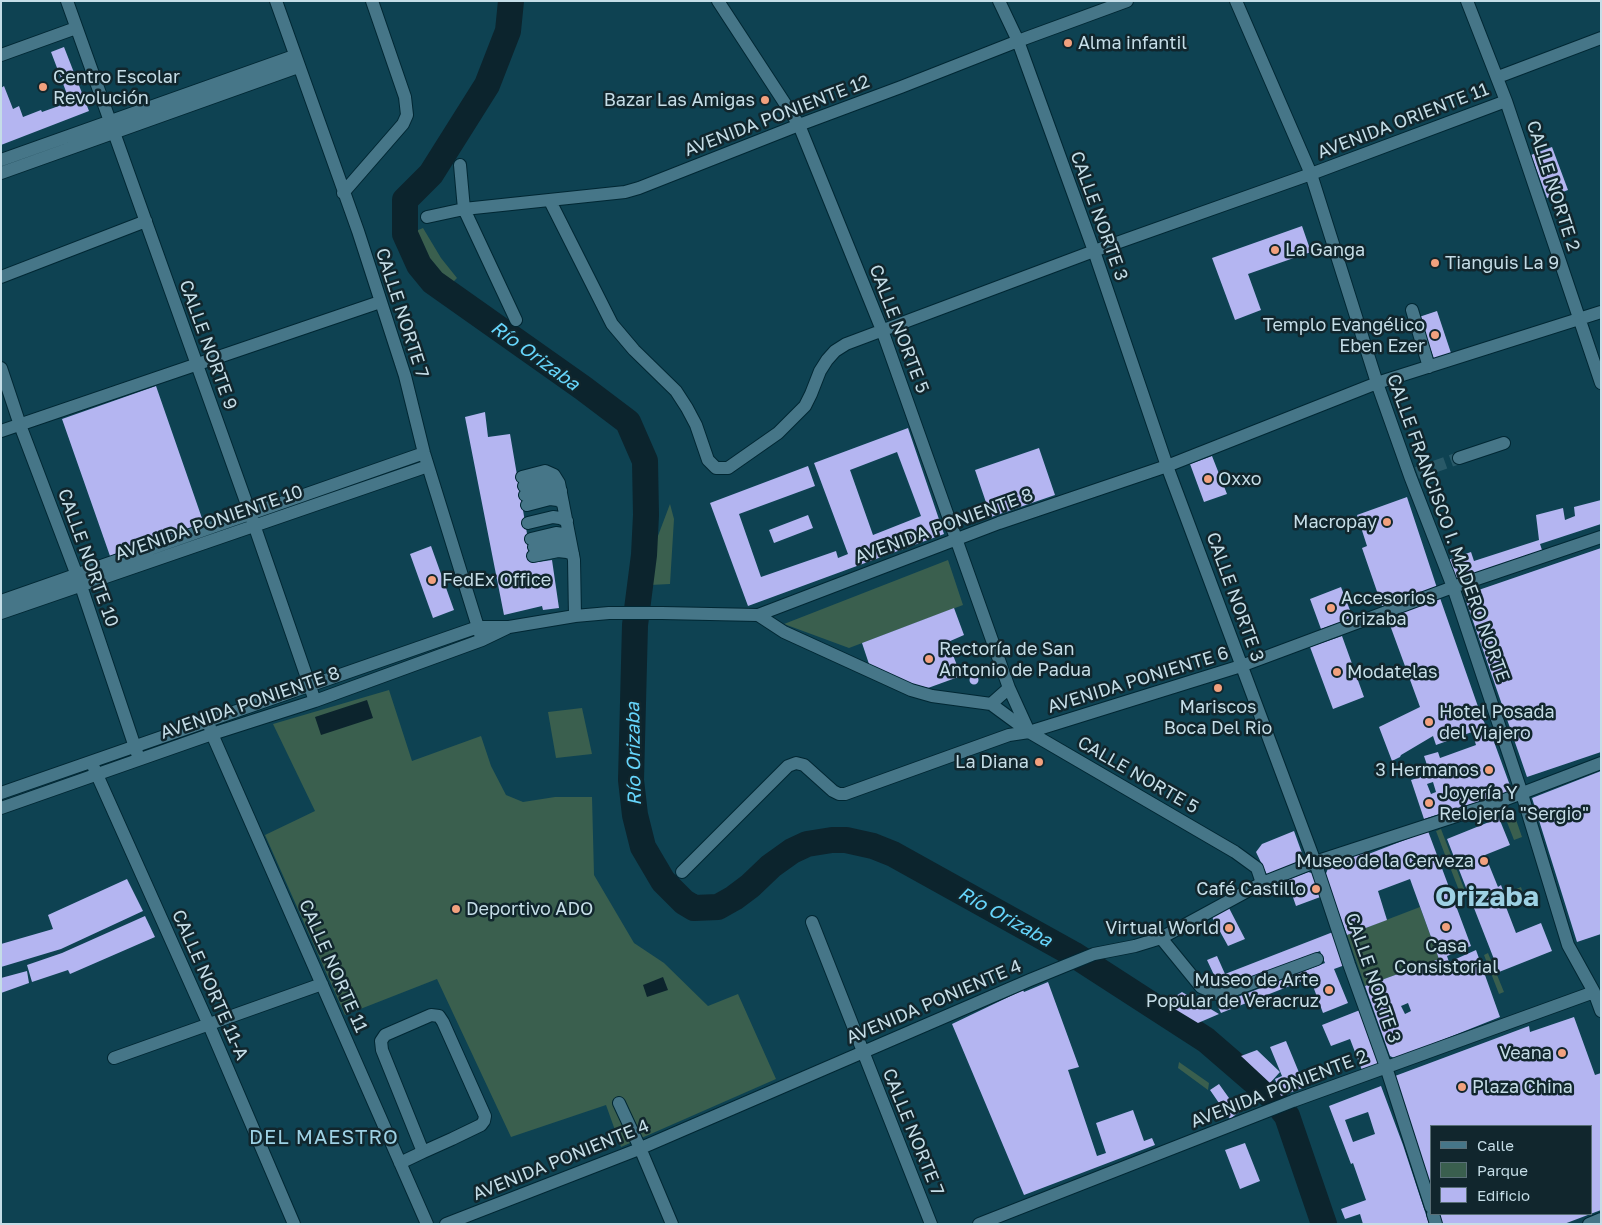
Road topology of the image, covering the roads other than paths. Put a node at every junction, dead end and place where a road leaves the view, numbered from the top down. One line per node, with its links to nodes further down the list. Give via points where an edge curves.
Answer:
1 (67, 1): 9 (street, CALLE NORTE 9)
2 (276, 1): 13 (street, CALLE NORTE 7)
3 (372, 1): 23 (street, via 405,97 407,115 403,124)
4 (718, 1): 17 (street, CALLE NORTE 5)
5 (1000, 1): 11 (street, CALLE NORTE 3)
6 (1127, 1): 11 (street, AVENIDA PONIENTE 12)
7 (1236, 1): 22 (street, CALLE FRANCISCO I. MADERO NORTE)
8 (1467, 1): 14 (street, CALLE NORTE 2)
9 (76, 28): 12 (street); 16 (street, CALLE NORTE 9)
10 (1601, 38): 14 (street, AVENIDA ORIENTE 11)
11 (1018, 41): 17 (street, AVENIDA PONIENTE 12); 28 (street, CALLE NORTE 3)
12 (1, 54)
13 (296, 61): 16 (street); 18 (street); 23 (street, CALLE NORTE 7)
14 (1498, 78): 15 (street, CALLE NORTE 2)
15 (1506, 101): 22 (street, AVENIDA ORIENTE 11); 34 (street, CALLE NORTE 2)
16 (110, 120): 18 (street, CALLE NORTE 9); 19 (street)
17 (799, 125): 24 (street, AVENIDA PONIENTE 12, via 639,188); 35 (street, CALLE NORTE 5)
18 (114, 132): 21 (street); 27 (street, CALLE NORTE 9)
19 (1, 160)
20 (460, 165): 25 (street)
21 (1, 173)
22 (1311, 174): 28 (street); 39 (street, CALLE FRANCISCO I. MADERO NORTE)
23 (343, 193): 30 (street, CALLE NORTE 7)
24 (550, 201): 25 (street, AVENIDA PONIENTE 12); 35 (street, via 612,324 676,391 696,425 708,460 716,468 728,468 778,433 804,406 820,371 835,351)
25 (464, 209): 26 (street, AVENIDA PONIENTE 12); 33 (street)
26 (427, 216)
27 (146, 221): 29 (street); 36 (street, CALLE NORTE 9)
28 (1094, 251): 35 (street); 47 (street, CALLE NORTE 3)
29 (1, 277)
30 (380, 302): 36 (street); 44 (street, CALLE NORTE 7, via 405,376)
31 (1412, 310): 37 (street)
32 (1601, 312): 34 (street, AVENIDA PONIENTE 8)
33 (516, 320)
34 (1579, 320): 37 (street, AVENIDA PONIENTE 8); 40 (street, CALLE NORTE 2)
35 (882, 330): 52 (street, CALLE NORTE 5)
36 (197, 364): 41 (street); 49 (street, CALLE NORTE 9)
37 (1428, 367): 39 (street, AVENIDA PONIENTE 8)
38 (1, 368): 41 (street, CALLE NORTE 10)
39 (1377, 383): 47 (street, AVENIDA PONIENTE 8); 54 (street, CALLE FRANCISCO I. MADERO NORTE)
40 (1601, 383)
41 (20, 425): 42 (street); 53 (street, CALLE NORTE 10)
42 (1, 431)
43 (1504, 443): 45 (street)
44 (424, 453): 46 (street, CALLE NORTE 7); 49 (street, AVENIDA PONIENTE 10)
45 (1459, 458)
46 (428, 466): 49 (street, AVENIDA PONIENTE 10); 59 (street, CALLE NORTE 7)
47 (1168, 466): 52 (street, AVENIDA PONIENTE 8); 62 (street, CALLE NORTE 3)
48 (528, 517): 50 (street, via 552,508 559,510); 50 (street, via 563,534); 50 (street, via 549,489 555,489); 50 (street, via 558,551 567,552); 50 (street, via 546,472 554,475)
49 (252, 519): 53 (street, AVENIDA PONIENTE 10); 63 (street, CALLE NORTE 9)
50 (566, 520): 58 (street)
51 (1601, 537): 54 (street, AVENIDA PONIENTE 6)
52 (957, 540): 57 (street, AVENIDA PONIENTE 8); 64 (street, CALLE NORTE 5)
53 (79, 580): 55 (street, AVENIDA PONIENTE 10); 56 (street, AVENIDA PONIENTE 10); 70 (street, CALLE NORTE 10)
54 (1453, 587): 62 (street, AVENIDA PONIENTE 6); 76 (street, CALLE FRANCISCO I. MADERO NORTE)
55 (1, 601)
56 (1, 613)
57 (758, 615): 58 (street, AVENIDA PONIENTE 8, via 662,613); 66 (street, via 784,632 910,690)
58 (574, 616): 60 (street, AVENIDA PONIENTE 8)
59 (478, 627): 60 (street, AVENIDA PONIENTE 8); 61 (street, CALLE NORTE 7); 63 (street, AVENIDA PONIENTE 8)
60 (509, 627): 61 (street, AVENIDA PONIENTE 8)
61 (482, 640): 65 (street, AVENIDA PONIENTE 8)
62 (1241, 666): 68 (street, AVENIDA PONIENTE 6); 78 (street, CALLE NORTE 3)
63 (309, 685): 65 (street, CALLE NORTE 9); 67 (street, AVENIDA PONIENTE 8)
64 (1009, 688): 66 (street); 68 (street, CALLE NORTE 5)
65 (314, 701): 69 (street, AVENIDA PONIENTE 8)
66 (991, 704): 68 (street)
67 (208, 721): 69 (street, CALLE NORTE 11); 70 (street, AVENIDA PONIENTE 8)
68 (1029, 732): 79 (street, AVENIDA PONIENTE 6, via 1009,735 845,794 833,790 804,765 788,766); 80 (street, CALLE NORTE 5, via 1235,852 1257,868)
69 (212, 734): 71 (street, AVENIDA PONIENTE 8); 84 (street, CALLE NORTE 11)
70 (135, 746): 71 (street, CALLE NORTE 10); 72 (street, AVENIDA PONIENTE 8)
71 (140, 760): 74 (street, AVENIDA PONIENTE 8)
72 (92, 762): 74 (street, CALLE NORTE 11-A); 75 (street, AVENIDA PONIENTE 8)
73 (1601, 763): 76 (street, AVENIDA PONIENTE 4)
74 (97, 775): 77 (street, AVENIDA PONIENTE 8); 87 (street, CALLE NORTE 11-A)
75 (1, 793)
76 (1522, 794): 78 (street, AVENIDA PONIENTE 4); 85 (street, CALLE FRANCISCO I. MADERO NORTE, via 1568,945)
77 (1, 808)
78 (1315, 862): 80 (street, AVENIDA PONIENTE 4); 90 (street, CALLE NORTE 3)
79 (682, 872)
80 (1262, 882): 82 (street, AVENIDA PONIENTE 4)
81 (812, 922): 88 (street, CALLE NORTE 7)
82 (1161, 938): 83 (street, via 1201,987 1220,995); 88 (street, AVENIDA PONIENTE 4, via 1094,954)
83 (1317, 959)
84 (322, 984): 87 (street); 94 (street, CALLE NORTE 11)
85 (1594, 992): 86 (street, CALLE FRANCISCO I. MADERO NORTE); 90 (street, AVENIDA PONIENTE 2)
86 (1601, 1011)
87 (209, 1025): 89 (street); 97 (street, CALLE NORTE 11-A)
88 (863, 1052): 92 (street, AVENIDA PONIENTE 4); 101 (street, CALLE NORTE 7)
89 (114, 1058)
90 (1386, 1067): 95 (street, CALLE NORTE 3); 102 (street, AVENIDA PONIENTE 2)
91 (619, 1102): 92 (street)
92 (640, 1148): 99 (street, AVENIDA PONIENTE 4); 100 (street)
93 (423, 1152): 93 (street, via 481,1125 485,1116 443,1022 439,1016 430,1015 385,1034 381,1041); 94 (street)
94 (400, 1163): 98 (street, CALLE NORTE 11)
95 (1430, 1204)
96 (1601, 1219): 103 (street)
97 (294, 1224)
98 (426, 1224)
99 (446, 1224)
100 (672, 1224)
101 (931, 1224)
102 (979, 1224)
103 (1589, 1224)

